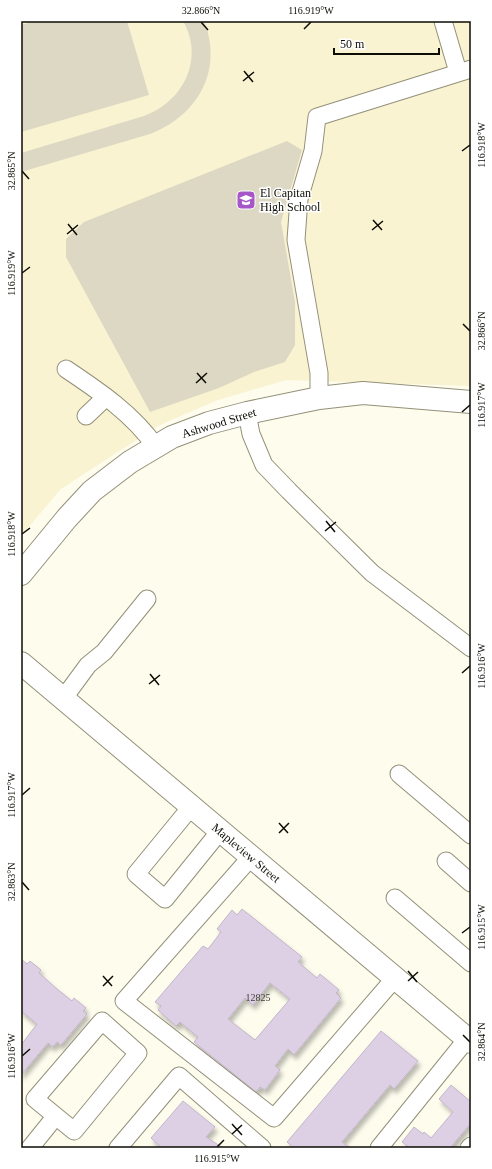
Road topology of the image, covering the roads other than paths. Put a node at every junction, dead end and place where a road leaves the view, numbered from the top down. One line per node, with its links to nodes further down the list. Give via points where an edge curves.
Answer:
1 (443, 21): 2 (street)
2 (465, 71): 5 (street, via 317,117 312,151 299,199 296,240 318,366)
3 (66, 369): 4 (street)
4 (106, 397): 8 (street); 9 (street, via 136,422)
5 (318, 398): 6 (main road, Ashwood Street, via 363,393); 7 (main road, Ashwood Street)
6 (471, 402)
7 (247, 413): 9 (main road, Ashwood Street, via 209,423); 12 (street, via 251,434 264,465 289,492 372,573)
8 (86, 416)
9 (156, 446): 10 (main road, Ashwood Street, via 92,491)
10 (21, 574)
11 (147, 599): 14 (street, via 104,652 88,665)
12 (471, 648)
13 (21, 663): 14 (main road, Mapleview Street)
14 (63, 699): 16 (main road, Mapleview Street)
15 (399, 774): 18 (street)
16 (191, 807): 17 (main road, Mapleview Street); 17 (street, via 136,874 165,899)
17 (220, 831): 19 (main road, Mapleview Street)
18 (471, 835)
19 (251, 857): 24 (main road, Mapleview Street); 24 (street, via 124,1001 274,1118)
20 (446, 861): 21 (street)
21 (471, 883)
22 (395, 898): 23 (street)
23 (471, 963)
24 (395, 978): 25 (main road, Mapleview Street)
25 (469, 1041): 32 (street)
26 (55, 1117): 26 (street, via 74,1131 138,1053 102,1021 35,1099); 29 (street)
27 (21, 1141): 29 (street)
28 (471, 1146): 33 (street)
29 (30, 1148)
30 (118, 1148): 31 (street, via 179,1076)
31 (262, 1148)
32 (379, 1148)
33 (469, 1148)

